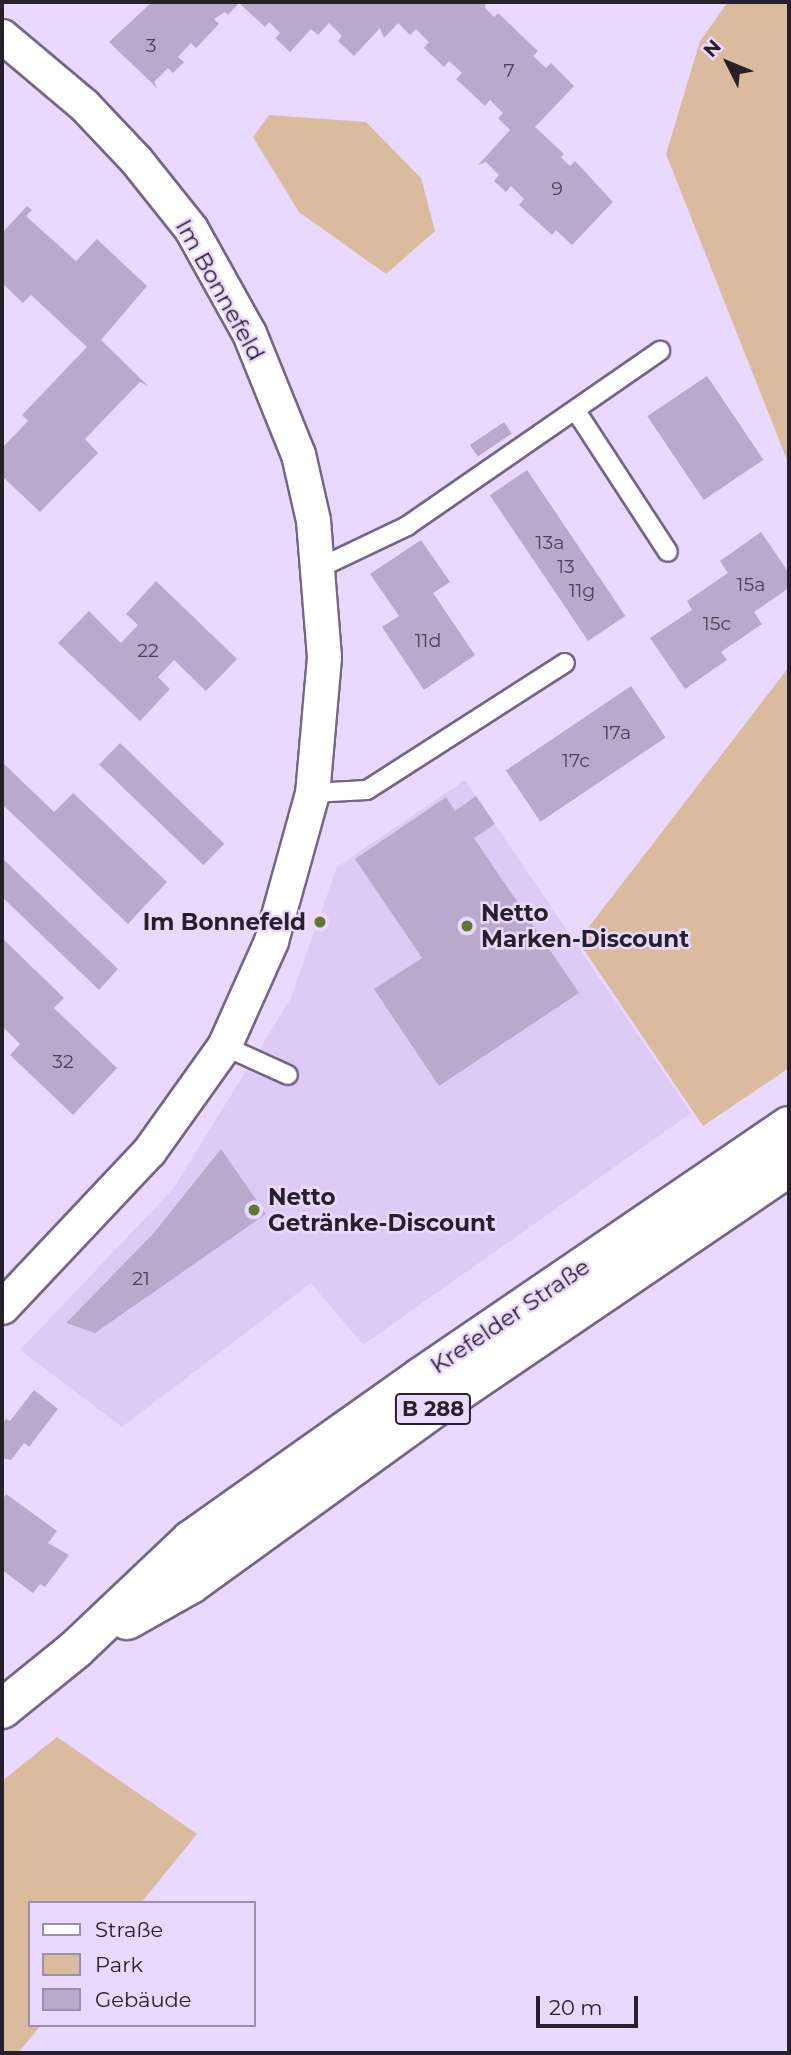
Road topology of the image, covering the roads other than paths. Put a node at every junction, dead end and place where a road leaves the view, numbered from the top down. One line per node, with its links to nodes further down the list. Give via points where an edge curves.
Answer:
1 (2, 36): 5 (street, Im Bonnefeld, via 83,105 191,229 249,333 298,454 313,520)
2 (660, 351): 3 (lane)
3 (576, 411): 4 (lane); 5 (lane, via 407,526)
4 (668, 552)
5 (317, 569): 7 (street, Im Bonnefeld, via 324,657)
6 (565, 663): 7 (lane, via 367,790)
7 (312, 793): 8 (street, Im Bonnefeld, via 271,941)
8 (224, 1046): 9 (lane); 12 (street, Im Bonnefeld, via 149,1152)
9 (288, 1075)
10 (789, 1126): 13 (main road, Krefelder Straße / B 288, via 421,1377 191,1541)
11 (789, 1167): 13 (main road, Krefelder Straße / B 288, via 437,1406 191,1584)
12 (2, 1307)
13 (76, 1648): 14 (main road, Krefelder Straße / B 288)
14 (2, 1709)

